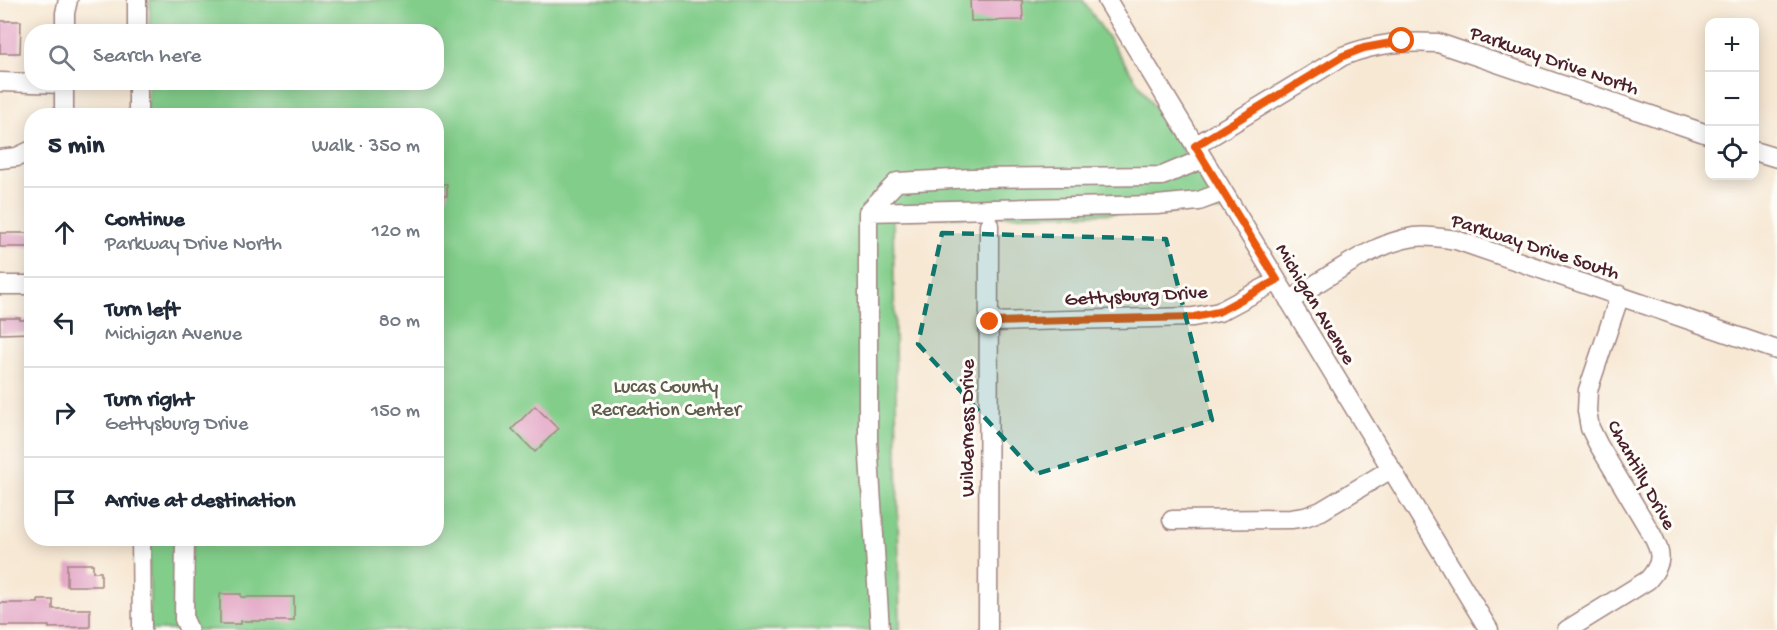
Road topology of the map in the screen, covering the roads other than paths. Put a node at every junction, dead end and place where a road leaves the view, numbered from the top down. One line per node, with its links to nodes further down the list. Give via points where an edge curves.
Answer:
1 (68, 0): 4 (street)
2 (137, 0): 5 (street)
3 (1108, 0): 13 (street, Michigan Avenue)
4 (65, 24)
5 (137, 24)
6 (0, 82): 7 (street)
7 (24, 82)
8 (64, 90): 10 (street)
9 (138, 90): 11 (street)
10 (64, 108)
11 (138, 108)
12 (1705, 133): 13 (street, Parkway Drive North, via 1438,43 1402,41 1343,56)
13 (1199, 152): 18 (street, Parkway Drive North, via 1162,176); 19 (street, Michigan Avenue)
14 (1759, 152): 16 (street)
15 (24, 154): 17 (street)
16 (1777, 158)
17 (0, 159)
18 (925, 181): 20 (street); 21 (street, Parkway Drive North, via 897,182)
19 (1223, 192): 20 (street, via 1199,201 1157,205); 23 (street, Michigan Avenue)
20 (924, 210): 21 (street)
21 (867, 212): 36 (street, via 868,441)
22 (989, 225): 28 (street, Wilderness Drive)
23 (1277, 280): 27 (street, Michigan Avenue); 28 (street, Gettysburg Drive, via 1218,312 1194,317)
24 (0, 285): 25 (street)
25 (24, 285)
26 (1620, 295): 27 (street, Parkway Drive South, via 1456,240 1416,237 1368,252); 29 (street, Parkway Drive South); 39 (street, Chantilly Drive, via 1588,390 1587,411 1590,428 1658,546 1660,558 1658,569 1648,580)
27 (1289, 301): 30 (street, Michigan Avenue)
28 (990, 322): 37 (street, Wilderness Drive)
29 (1777, 350)
30 (1391, 470): 31 (street, via 1305,517); 38 (street, Michigan Avenue)
31 (1172, 520)
32 (141, 546): 34 (street)
33 (185, 546): 35 (street, via 184,619)
34 (142, 630)
35 (189, 630)
36 (880, 630)
37 (988, 630)
38 (1489, 630)
39 (1567, 630)

